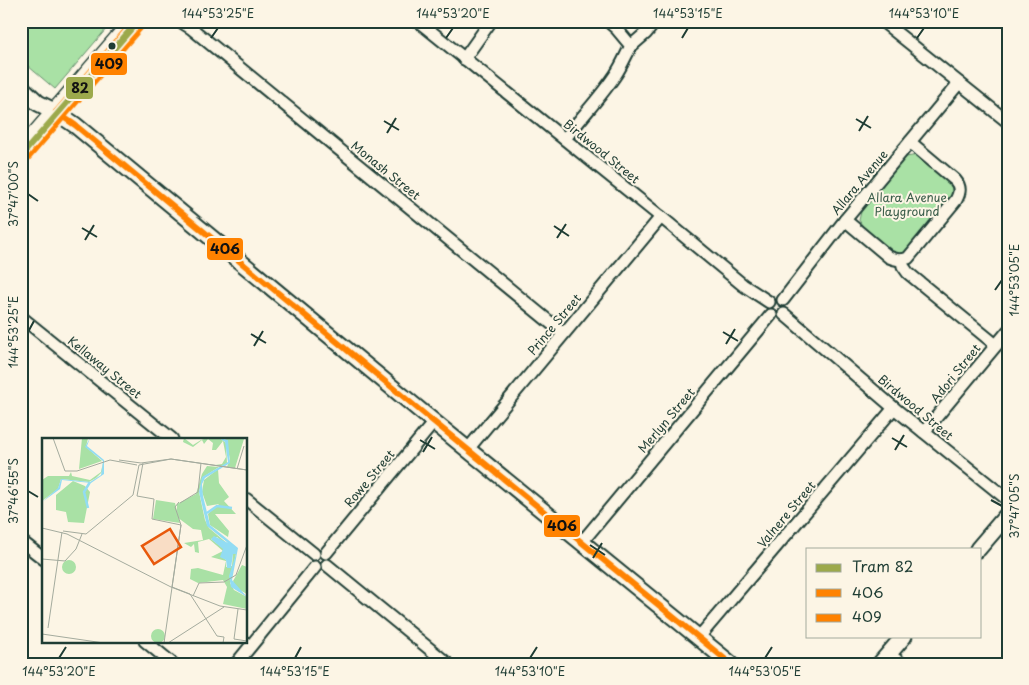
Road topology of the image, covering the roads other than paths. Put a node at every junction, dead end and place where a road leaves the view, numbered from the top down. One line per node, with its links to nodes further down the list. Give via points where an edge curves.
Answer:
1 (134, 21): 13 (main road)
2 (180, 21): 8 (street, Monash Street)
3 (418, 21): 10 (street, Birdwood Street)
4 (491, 21): 10 (street)
5 (608, 21): 9 (street)
6 (656, 21): 9 (street)
7 (882, 21): 11 (street)
8 (188, 25): 27 (street, Monash Street)
9 (631, 46): 15 (street, via 616,74)
10 (464, 59): 15 (street, Birdwood Street)
11 (959, 83): 14 (street); 16 (street, Allara Avenue)
12 (21, 88): 13 (street, via 38,103)
13 (56, 112): 17 (main road); 30 (street)
14 (1008, 122)
15 (565, 139): 18 (street, Birdwood Street)
16 (910, 142): 19 (street, Allara Avenue); 20 (street, via 955,180 960,190 956,200 908,258)
17 (21, 152)
18 (661, 216): 22 (street, Birdwood Street); 27 (street, Prince Street)
19 (845, 220): 20 (street, via 889,257); 21 (street, Allara Avenue)
20 (902, 260): 28 (street, via 908,273)
21 (783, 300): 22 (street, via 777,298); 23 (street, via 786,305)
22 (769, 302): 24 (street, via 767,310)
23 (784, 314): 24 (street); 29 (street, Birdwood Street)
24 (771, 315): 38 (street, Merlyn Street)
25 (21, 317): 32 (street, Kellaway Street)
26 (1008, 331): 28 (street, Adori Street)
27 (563, 334): 33 (street, Prince Street)
28 (996, 345): 31 (street, Adori Street)
29 (894, 408): 31 (street, Birdwood Street); 45 (street, Valnere Street)
30 (434, 422): 33 (street); 40 (street, Rowe Street)
31 (924, 432): 34 (street, Birdwood Street)
32 (171, 438)
33 (468, 449): 38 (street)
34 (1008, 500)
35 (248, 501): 41 (street)
36 (1006, 519): 39 (street)
37 (21, 541): 42 (street)
38 (582, 542): 45 (street)
39 (979, 548)
40 (326, 553): 41 (street, via 319,551); 43 (street, via 329,558)
41 (314, 554): 44 (street, via 311,560)
42 (42, 557)
43 (327, 565): 44 (street, via 321,569); 51 (street)
44 (314, 567): 50 (street)
45 (698, 638): 52 (street)
46 (902, 638): 48 (street)
47 (146, 642): 49 (street)
48 (885, 659): 53 (street)
49 (173, 664)
50 (236, 664)
51 (448, 664)
52 (731, 664)
53 (902, 664)

